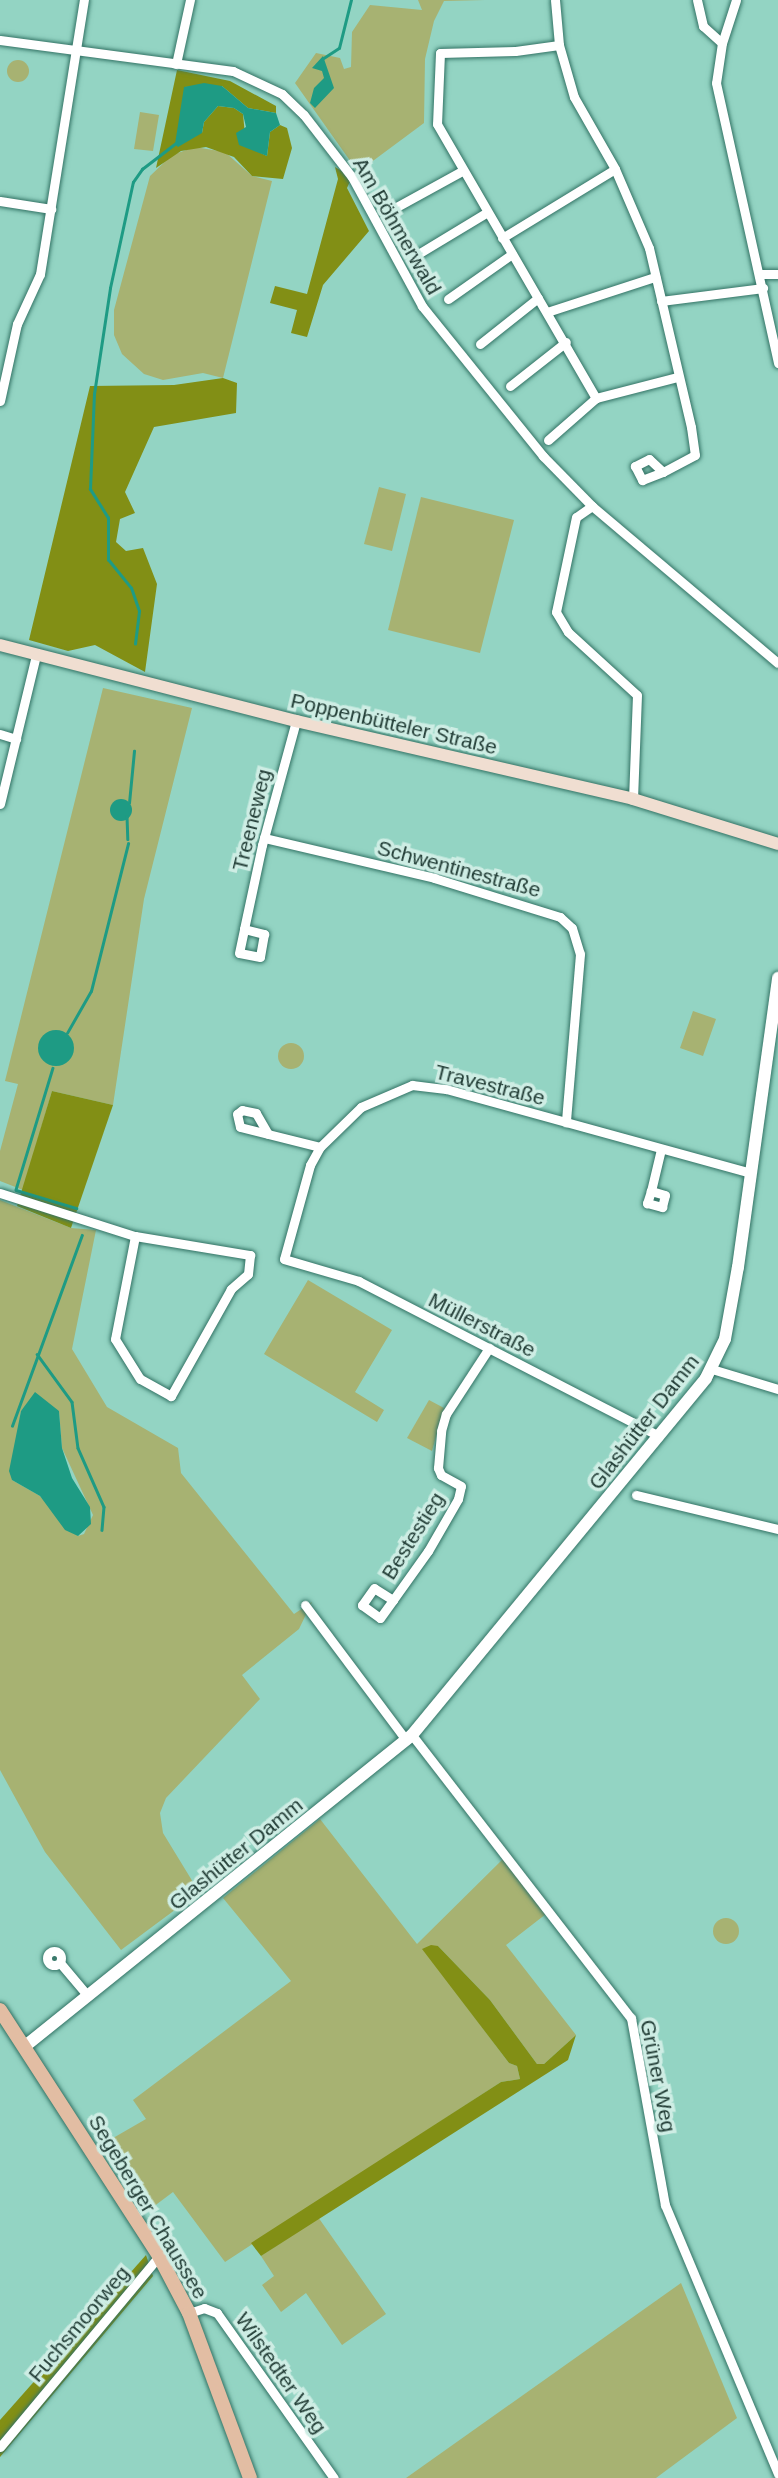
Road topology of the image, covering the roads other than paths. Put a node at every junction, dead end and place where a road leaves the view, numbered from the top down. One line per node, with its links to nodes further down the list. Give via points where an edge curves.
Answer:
1 (84, 0): 9 (street)
2 (190, 0): 10 (street)
3 (555, 0): 8 (street)
4 (696, 0): 7 (street, via 703,26)
5 (736, 0): 7 (street)
6 (0, 40): 9 (street, Am Böhmerwald)
7 (722, 43): 20 (street, via 718,100)
8 (559, 45): 11 (street, via 585,122); 12 (street, via 523,51 439,53 437,124)
9 (78, 49): 10 (street, Am Böhmerwald); 14 (street)
10 (176, 64): 37 (street, Am Böhmerwald, via 233,71 282,94 304,115 352,177 422,306 543,456)
11 (615, 169): 17 (street); 22 (street, via 637,215)
12 (462, 171): 15 (street); 16 (street)
13 (0, 201): 14 (street)
14 (51, 209): 34 (street, via 40,274 16,324)
15 (391, 209)
16 (486, 213): 17 (street); 18 (street)
17 (502, 238): 19 (street)
18 (418, 254)
19 (512, 254): 24 (street); 25 (street)
20 (760, 274): 21 (street); 23 (street)
21 (778, 274)
22 (656, 277): 26 (street); 27 (street)
23 (763, 288): 26 (street); 30 (street)
24 (538, 298): 27 (street); 29 (street)
25 (448, 299)
26 (661, 301): 31 (street)
27 (547, 312): 28 (street)
28 (566, 342): 32 (street); 33 (street)
29 (480, 344)
30 (778, 363)
31 (677, 377): 33 (street); 36 (street, via 695,455)
32 (510, 386)
33 (596, 398): 35 (street)
34 (0, 401)
35 (548, 440)
36 (663, 472)
37 (592, 506): 40 (street, Am Böhmerwald); 44 (street, via 576,517 556,612 568,632 637,695)
38 (0, 645): 39 (main road, Poppenbütteler Straße)
39 (36, 655): 41 (main road, Poppenbütteler Straße); 43 (street)
40 (778, 663)
41 (296, 721): 44 (main road, Poppenbütteler Straße); 46 (street, Treeneweg)
42 (0, 734): 43 (street)
43 (16, 739): 45 (street)
44 (633, 799): 47 (main road, Poppenbütteler Straße)
45 (0, 804)
46 (264, 838): 48 (street, Treeneweg); 51 (street, Schwentinestraße, via 434,878 560,917 572,928 580,954)
47 (778, 844)
48 (244, 929)
49 (778, 978): 50 (street, Glashütter Damm)
50 (773, 1051): 55 (street, Glashütter Damm)
51 (566, 1122): 53 (street, Travestraße, via 446,1088 412,1085 361,1107); 54 (street, Travestraße)
52 (268, 1134): 53 (street)
53 (320, 1147): 59 (street, Travestraße, via 310,1165)
54 (661, 1149): 55 (street, Travestraße); 56 (street)
55 (750, 1173): 61 (street, Glashütter Damm, via 725,1339)
56 (651, 1191)
57 (0, 1193): 58 (street)
58 (135, 1236): 58 (street, via 250,1255 248,1274 231,1289 171,1396 141,1379 115,1339)
59 (284, 1259): 60 (street, Müllerstraße, via 359,1281)
60 (489, 1348): 63 (street, Müllerstraße); 66 (street, Bestestieg, via 446,1414 441,1431 438,1468 441,1475 461,1486 458,1499)
61 (712, 1369): 62 (street); 63 (street, Glashütter Damm)
62 (778, 1389)
63 (659, 1436): 68 (street, Glashütter Damm)
64 (636, 1496): 65 (street)
65 (778, 1529)
66 (393, 1600)
67 (305, 1605): 68 (street)
68 (409, 1737): 70 (street, Glashütter Damm); 76 (street, Grüner Weg, via 631,2018 665,2205)
69 (61, 1964): 70 (street)
70 (88, 1996): 72 (street, Glashütter Damm)
71 (0, 2010): 72 (main road, Segeberger Chaussee)
72 (24, 2047): 73 (main road, Segeberger Chaussee)
73 (159, 2256): 74 (main road, Segeberger Chaussee); 75 (street, Fuchsmoorweg)
74 (189, 2313): 77 (main road, Segeberger Chaussee); 78 (street, Wilstedter Weg, via 204,2308 217,2313)
75 (0, 2446)
76 (778, 2474)
77 (250, 2478)
78 (334, 2478)

